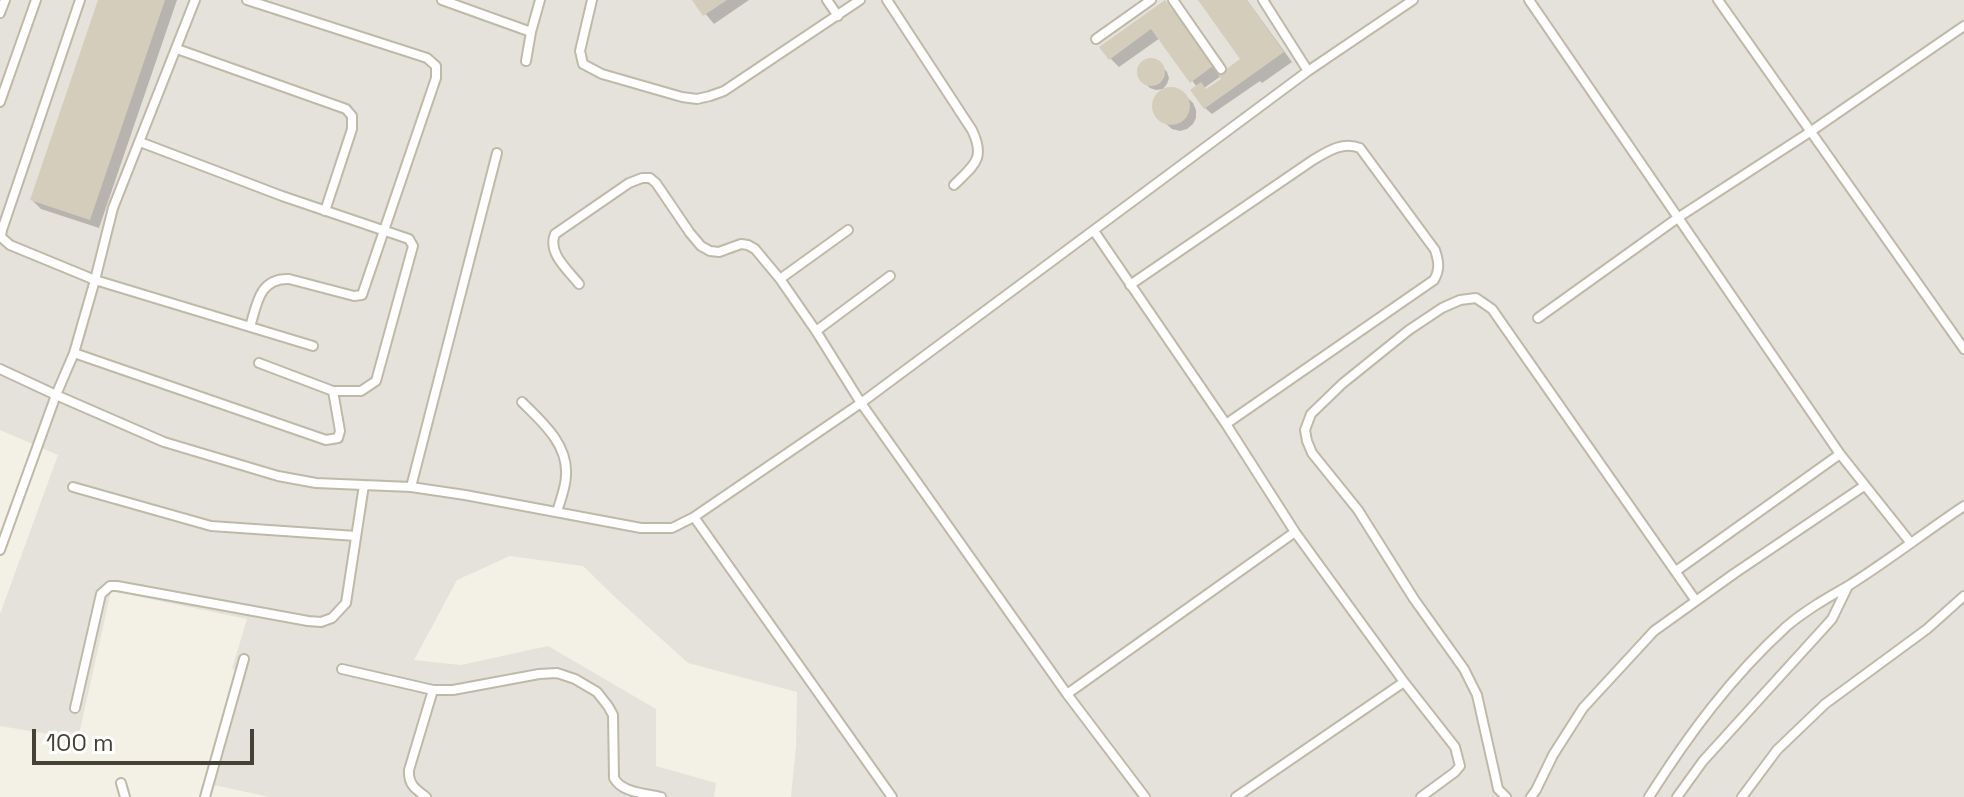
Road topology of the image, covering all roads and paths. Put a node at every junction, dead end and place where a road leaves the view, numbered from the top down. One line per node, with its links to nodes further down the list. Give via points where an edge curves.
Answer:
1 (5, 0): 18 (lane)
2 (36, 0): 27 (lane)
3 (80, 0): 39 (lane, via 1,237)
4 (195, 0): 23 (lane)
5 (247, 0): 35 (lane, via 427,58 436,66)
6 (442, 0): 21 (lane)
7 (540, 0): 21 (lane)
8 (592, 0): 19 (lane, via 580,51 583,64 697,99 724,91)
9 (827, 0): 19 (lane)
10 (860, 0): 19 (lane)
11 (887, 0): 31 (lane, via 978,144 979,156)
12 (1151, 0): 22 (lane)
13 (1173, 0): 25 (lane)
14 (1263, 0): 26 (lane)
15 (1413, 0): 26 (lane)
16 (1529, 0): 33 (lane)
17 (1718, 0): 28 (lane)
18 (0, 13)
19 (838, 16)
20 (1964, 26): 28 (lane)
21 (531, 32): 24 (lane)
22 (1096, 39)
23 (177, 49): 29 (lane); 32 (lane, via 346,109 352,129)
24 (526, 61)
25 (1221, 69)
26 (1308, 71): 36 (lane)
27 (0, 102)
28 (1810, 132): 33 (lane); 46 (lane)
29 (140, 142): 32 (lane); 39 (lane, via 113,208)
30 (497, 153): 59 (lane)
31 (954, 185)
32 (325, 211): 35 (lane)
33 (1679, 217): 42 (lane); 55 (lane)
34 (848, 230): 38 (lane)
35 (383, 231): 43 (lane, via 362,295 289,279 271,281); 50 (lane, via 409,239 413,246 376,381 361,391)
36 (1094, 231): 41 (lane); 53 (lane)
37 (890, 276): 44 (lane)
38 (780, 279): 40 (lane, via 748,245 719,252 701,246 656,183 642,178 555,234 554,251); 44 (lane)
39 (95, 280): 43 (lane); 47 (lane)
40 (579, 284)
41 (1130, 285): 54 (lane); 54 (lane, via 1313,160 1351,144 1360,148 1428,240 1439,261 1434,280)
42 (1538, 318)
43 (250, 327): 45 (lane)
44 (816, 331): 53 (lane)
45 (313, 346)
46 (1964, 349)
47 (74, 353): 50 (lane, via 326,440 338,438 340,431); 51 (lane)
48 (259, 363): 50 (lane)
49 (0, 369): 51 (lane)
50 (333, 391)
51 (56, 395): 56 (lane, via 164,442 278,476); 66 (lane)
52 (522, 402): 61 (lane, via 563,452 566,475)
53 (861, 403): 62 (lane); 75 (lane)
54 (1226, 424): 63 (lane)
55 (1840, 454): 57 (lane); 67 (lane)
56 (364, 485): 59 (lane); 64 (lane)
57 (1864, 486): 65 (lane); 70 (lane)
58 (73, 487): 64 (lane, via 211,526)
59 (411, 487): 61 (lane)
60 (1964, 506): 65 (lane)
61 (557, 512): 62 (lane, via 641,528 672,528)
62 (694, 517): 82 (lane)
63 (1295, 532): 73 (lane); 75 (lane)
64 (356, 536): 76 (lane, via 346,603 321,622 117,586 104,589)
65 (1910, 542): 68 (lane)
66 (0, 550)
67 (1676, 571): 70 (lane); 86 (lane, via 1492,309 1476,298 1442,308 1409,330 1311,414 1305,430 1312,453 1358,510 1471,682 1498,789)
68 (1848, 585): 88 (lane, via 1789,625 1751,663 1706,713); 89 (lane, via 1832,619 1703,761)
69 (1964, 596): 90 (lane, via 1825,704 1777,750)
70 (1696, 601): 87 (lane, via 1654,631 1583,708)
71 (244, 659): 79 (lane)
72 (342, 669): 74 (lane)
73 (1404, 682): 84 (lane); 85 (lane, via 1459,757 1455,772)
74 (433, 690): 80 (lane, via 408,779); 81 (lane, via 539,674 575,679 597,692 613,715 617,784)
75 (1067, 694): 83 (lane)
76 (75, 708)
77 (121, 783): 78 (lane)
78 (125, 797)
79 (205, 797)
80 (426, 797)
81 (661, 797)
82 (892, 797)
83 (1145, 797)
84 (1236, 797)
85 (1421, 797)
86 (1506, 797)
87 (1531, 797)
88 (1649, 797)
89 (1677, 797)
90 (1742, 797)

